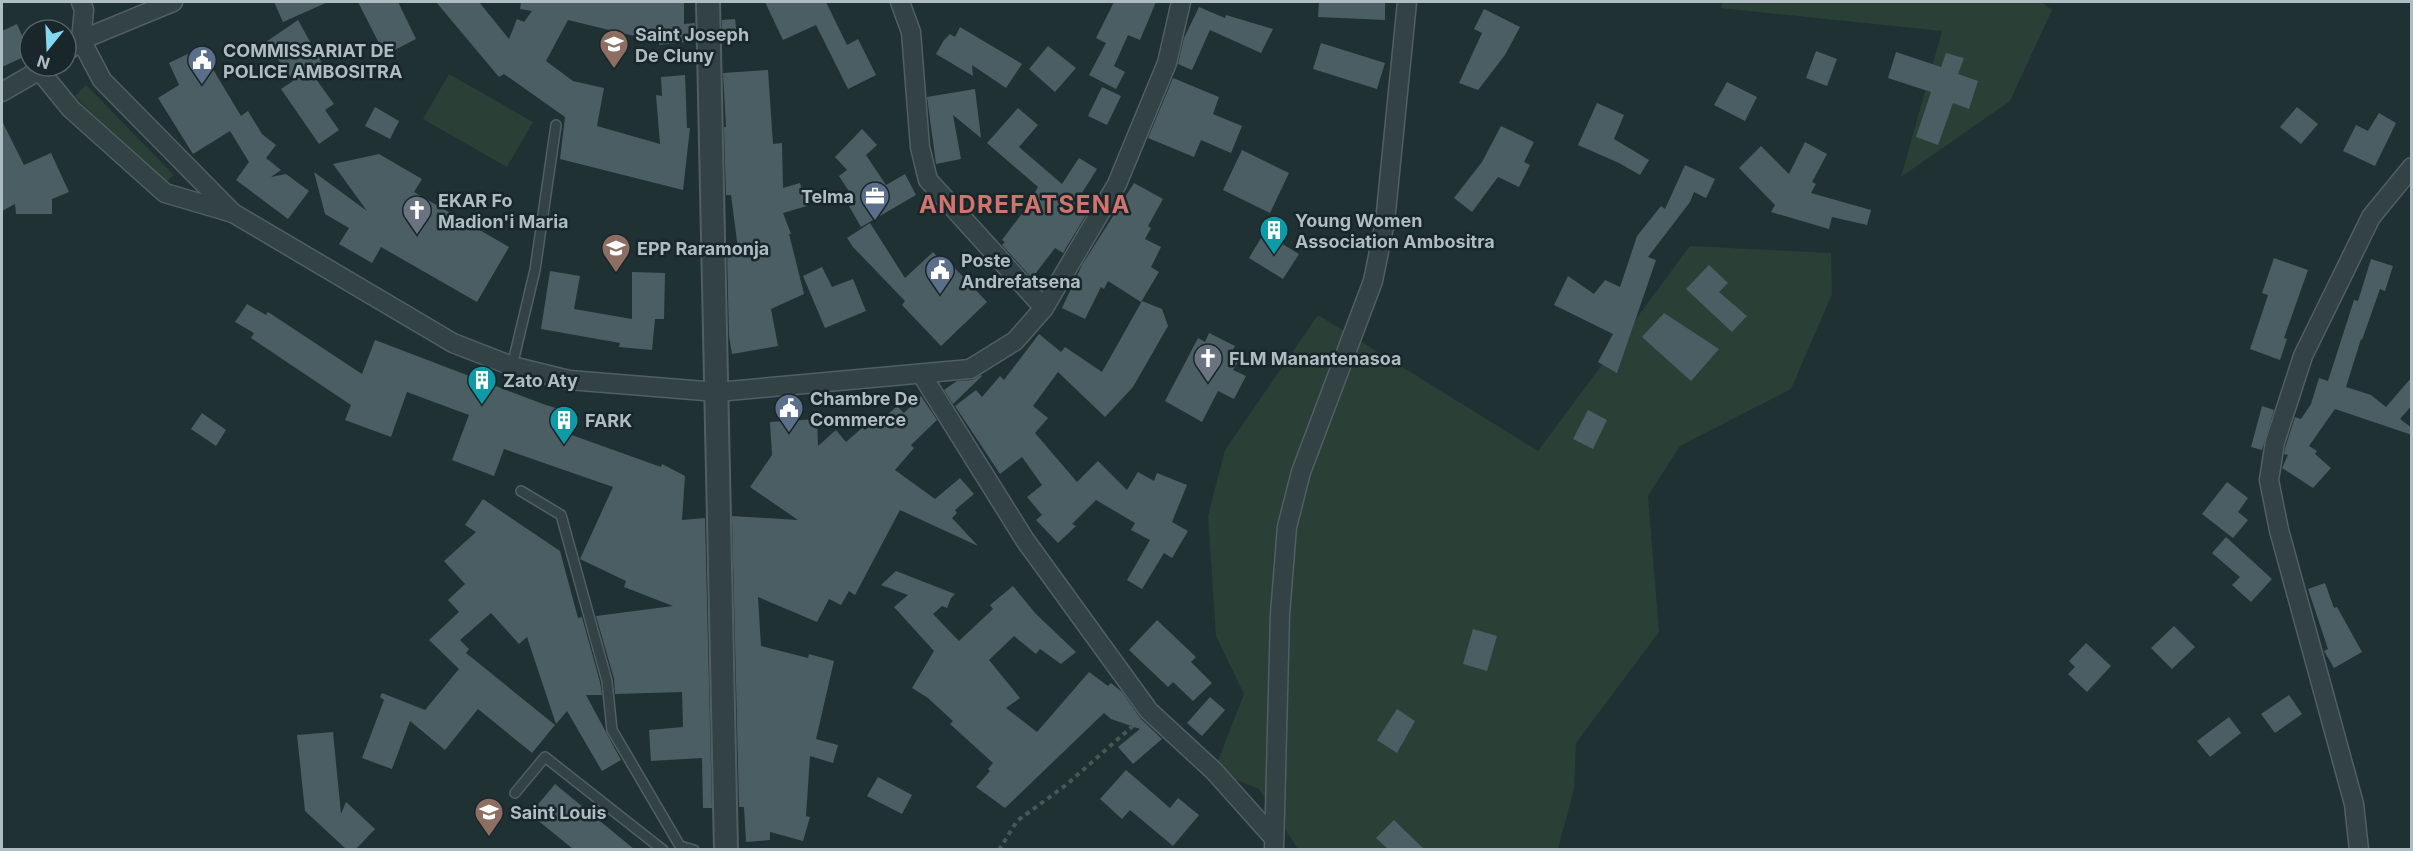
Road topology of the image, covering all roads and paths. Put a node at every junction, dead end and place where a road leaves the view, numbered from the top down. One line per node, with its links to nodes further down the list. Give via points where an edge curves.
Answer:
1 (81, 2): 7 (street)
2 (173, 2): 7 (street)
3 (708, 2): 18 (street)
4 (900, 2): 15 (street, via 911,32 920,147 928,180)
5 (1181, 2): 15 (street, via 1167,63 1117,184)
6 (1407, 2): 22 (street, via 1385,222 1372,281 1301,472 1287,526 1280,614)
7 (81, 40): 8 (street); 14 (street, via 102,80)
8 (78, 42)
9 (27, 78): 11 (street)
10 (49, 78): 14 (street, via 71,109 165,193)
11 (2, 92)
12 (556, 125): 16 (lane, via 535,270)
13 (2412, 167): 27 (street, via 2371,217 2303,356 2275,442 2269,480 2279,530 2354,804)
14 (233, 213): 16 (street, via 453,343)
15 (1044, 308): 17 (street, via 1015,341 970,369)
16 (512, 366): 18 (street, via 569,380)
17 (922, 375): 18 (street); 20 (street, via 1025,540)
18 (717, 392): 25 (street)
19 (521, 491): 24 (lane, via 561,515 607,681 612,730 680,846)
20 (1149, 711): 22 (street, via 1214,771); 26 (path, via 1066,785 1017,821)
21 (515, 793): 23 (lane, via 545,757)
22 (1273, 843)
23 (663, 849)
24 (694, 849)
25 (726, 849)
26 (999, 849)
27 (2359, 849)

